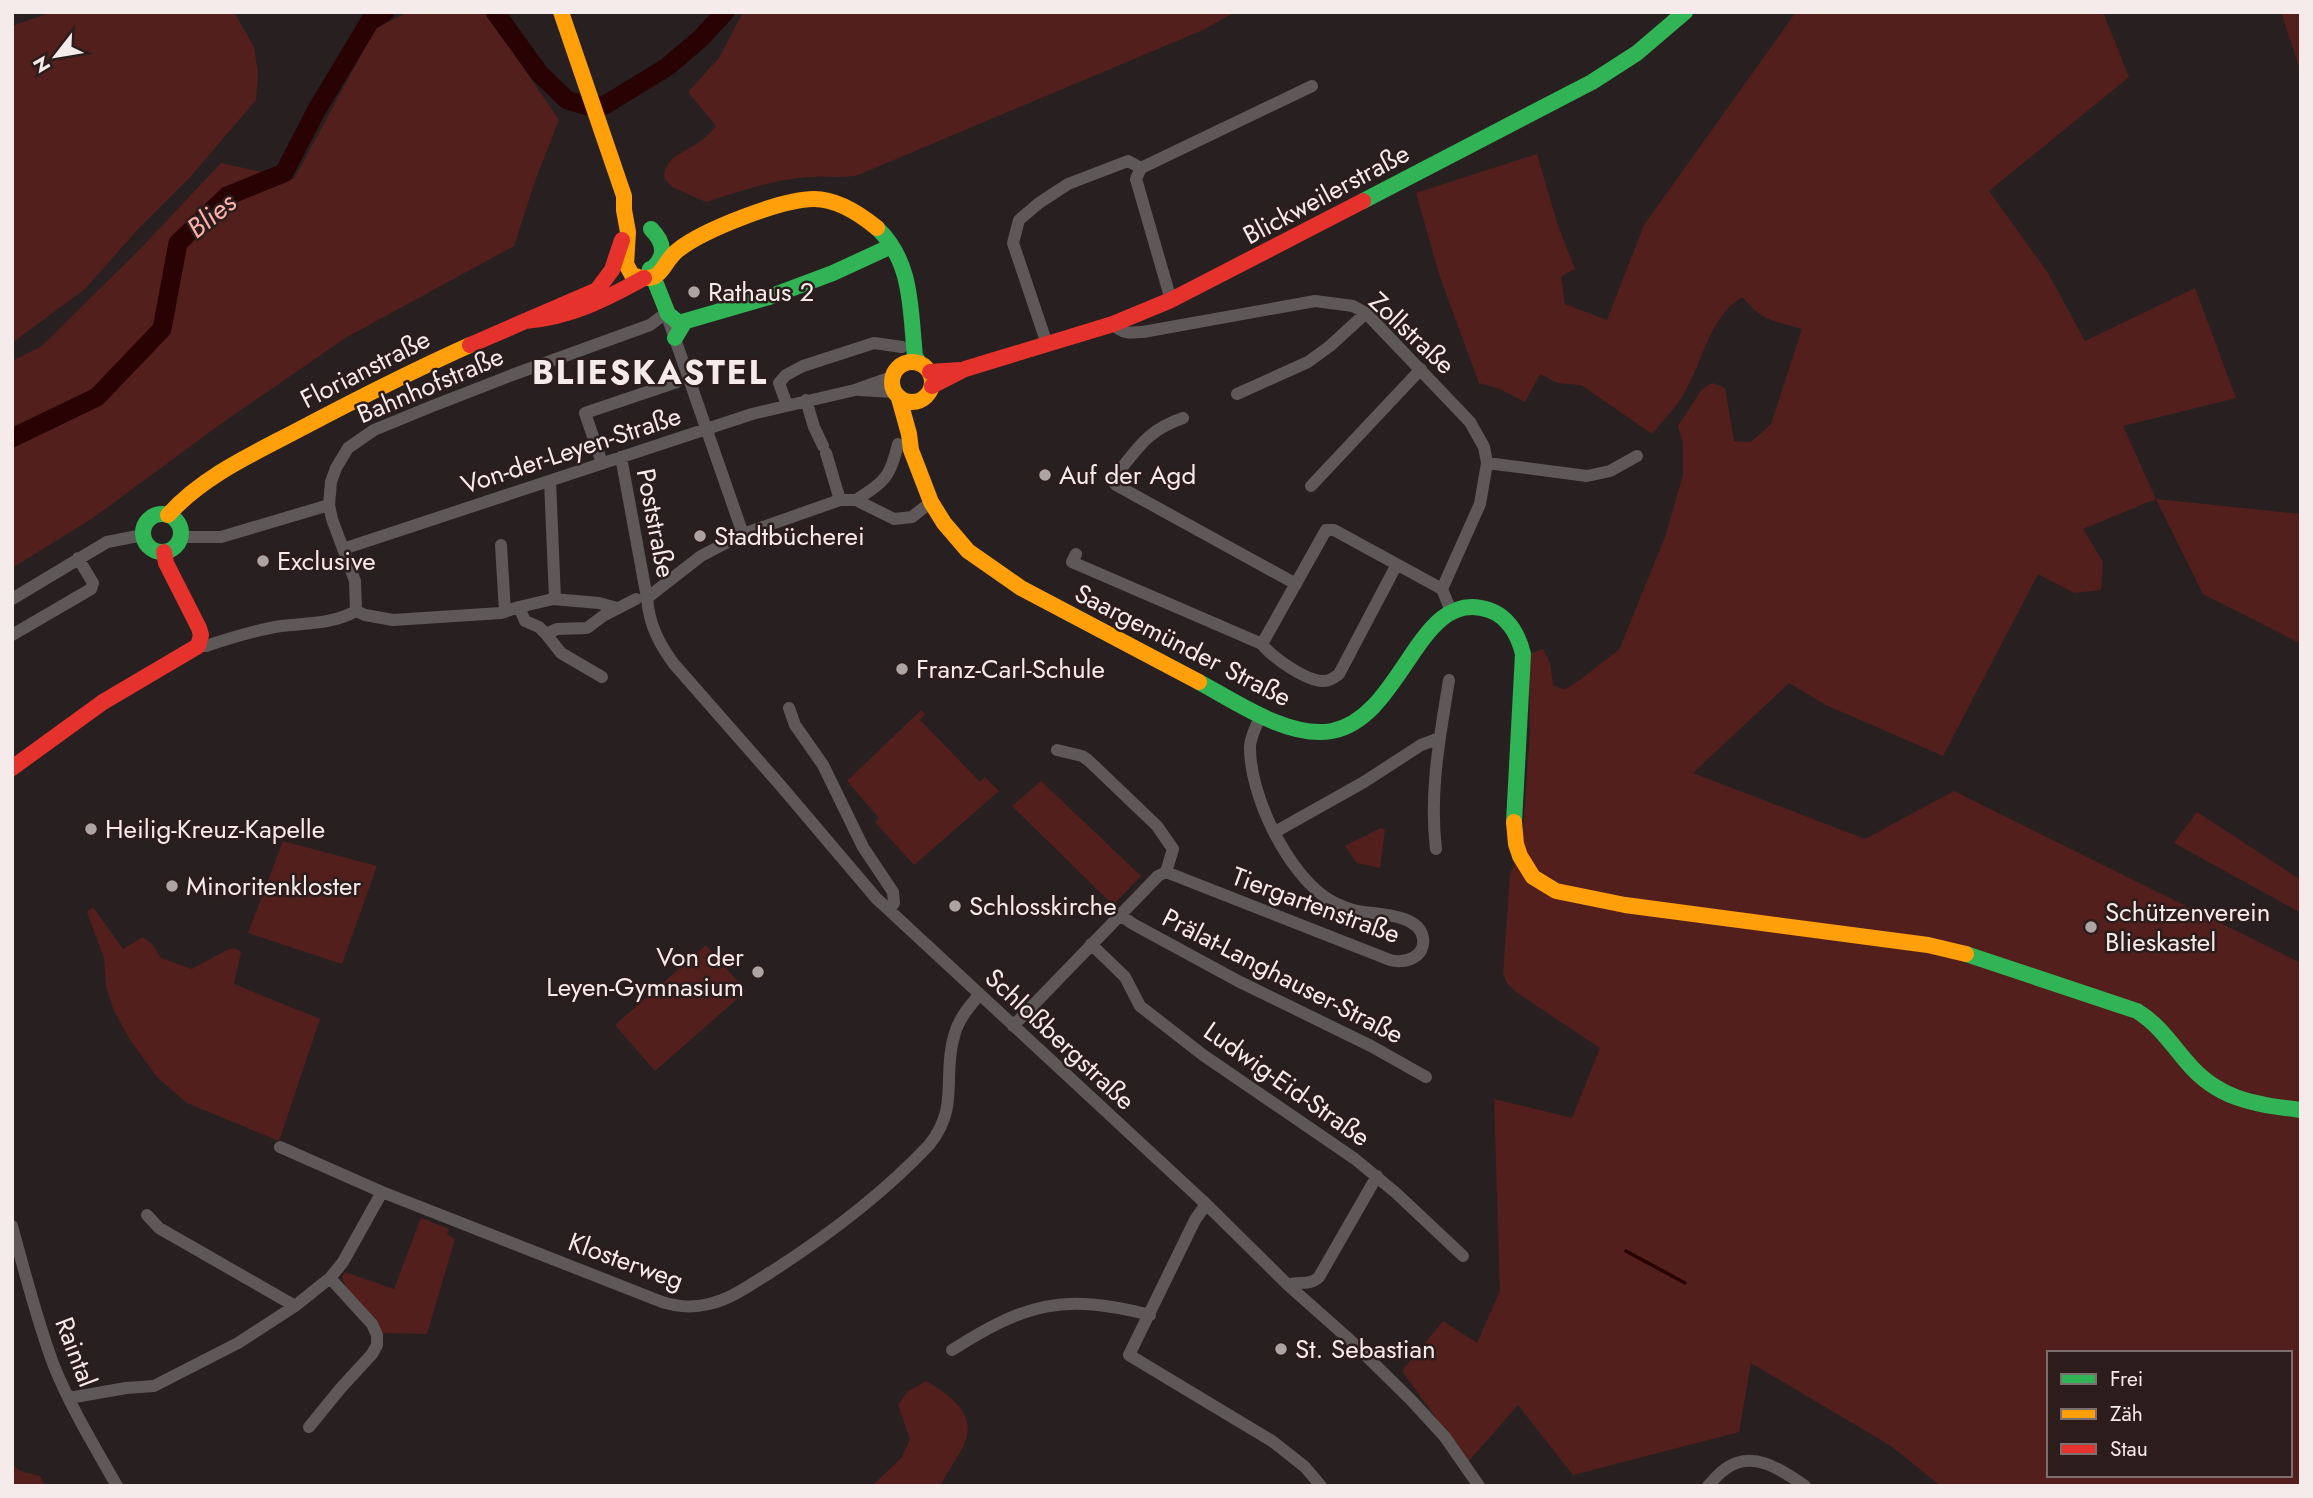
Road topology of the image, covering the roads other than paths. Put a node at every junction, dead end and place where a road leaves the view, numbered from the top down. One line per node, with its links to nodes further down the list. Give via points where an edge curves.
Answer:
1 (1685, 12): 12 (main road, Blickweilerstraße, via 1637,53 1592,82)
2 (563, 19): 5 (main road)
3 (1312, 86): 4 (street)
4 (1141, 168): 12 (street, via 1136,179); 19 (street, via 1128,162 1068,184 1019,220 1012,240)
5 (624, 195): 6 (main road); 8 (main road)
6 (649, 229): 7 (main road); 8 (main road); 10 (main road, via 663,251 660,261)
7 (708, 233): 9 (main road, via 770,209 822,199 872,223); 10 (main road, via 678,250 666,268)
8 (628, 234): 10 (main road, via 626,257); 11 (main road)
9 (887, 242): 16 (main road, via 833,273); 20 (main road, Saargemünder Straße, via 898,286); 22 (main road, via 901,259 915,356)
10 (644, 273): 11 (main road, Florianstraße); 13 (main road); 15 (main road, via 602,301)
11 (597, 290): 15 (main road, Florianstraße)
12 (1171, 300): 17 (main road, Blickweilerstraße)
13 (666, 313): 16 (main road, via 673,321); 18 (street); 41 (street, Bahnhofstraße, via 638,329 374,430 348,448 331,482)
14 (1366, 313): 17 (street, Zollstraße, via 1344,303 1315,302 1143,332 1119,331); 21 (street, Zollstraße); 25 (street, via 1308,362 1254,393)
15 (525, 321): 42 (main road, Florianstraße, via 416,369 224,469 183,498)
16 (684, 323): 18 (main road)
17 (1113, 324): 19 (main road, Blickweilerstraße)
18 (675, 338): 30 (street)
19 (1046, 344): 22 (main road, Blickweilerstraße, via 965,369)
20 (902, 347): 24 (main road, Saargemünder Straße); 28 (street, via 872,344 803,366 779,383)
21 (1421, 369): 35 (street, Zollstraße, via 1479,434); 37 (street)
22 (927, 374): 24 (main road, via 912,362); 27 (main road, via 927,396)
23 (677, 382): 34 (street, via 586,413)
24 (896, 383): 26 (street, Von-der-Leyen-Straße); 27 (main road, via 905,402); 31 (main road, Saargemünder Straße)
25 (1237, 394)
26 (806, 400): 28 (street, Von-der-Leyen-Straße); 38 (street)
27 (917, 402): 31 (main road, Saargemünder Straße)
28 (787, 405): 30 (street, Von-der-Leyen-Straße)
29 (1183, 418): 52 (street, via 1150,433 1112,480)
30 (708, 429): 33 (street, Von-der-Leyen-Straße); 43 (street)
31 (904, 439): 39 (street, via 886,478); 40 (main road, Saargemünder Straße)
32 (1637, 456): 35 (street, via 1610,471 1587,476)
33 (621, 457): 34 (street, Von-der-Leyen-Straße); 54 (street, Poststraße)
34 (602, 463): 36 (street, Von-der-Leyen-Straße)
35 (1487, 463): 53 (street, Zollstraße, via 1480,504)
36 (550, 484): 47 (street, Von-der-Leyen-Straße); 56 (street)
37 (1311, 486)
38 (840, 499): 39 (street); 43 (street)
39 (856, 500): 40 (street, via 894,519 912,517)
40 (931, 502): 69 (main road, Saargemünder Straße, via 958,540 991,569)
41 (329, 505): 45 (street, via 221,537); 47 (street)
42 (168, 515): 44 (main road, via 155,514 145,523); 45 (main road, via 177,521)
43 (743, 534): 54 (street, via 701,556)
44 (143, 535): 48 (main road, via 152,550); 50 (street, via 107,541)
45 (180, 537): 48 (main road, via 174,547)
46 (501, 545): 61 (street)
47 (343, 549): 59 (street, via 355,581)
48 (163, 552): 65 (main road, via 193,617)
49 (1076, 554): 64 (street, via 1072,562)
50 (78, 558): 55 (street); 63 (street, via 93,583 91,589)
51 (1396, 566): 52 (street, via 1334,530 1326,530); 53 (street); 64 (street, via 1339,674 1332,679 1314,680 1271,656)
52 (1296, 584): 64 (street)
53 (1442, 589): 60 (street)
54 (642, 598): 58 (street); 76 (street, Schloßbergstraße, via 674,664)
55 (12, 599)
56 (555, 599): 57 (street); 58 (street)
57 (519, 607): 61 (street); 62 (street, via 525,621)
58 (617, 608): 62 (street, via 587,628)
59 (356, 611): 61 (street, via 393,620); 65 (street, via 329,621 265,629)
60 (1451, 611): 69 (main road, Saargemünder Straße, via 1432,626 1380,701 1354,722 1312,733); 82 (main road, via 1460,607 1492,610 1516,631 1523,654 1516,844 1525,867 1541,884 1575,897 1928,945 1971,955 2137,1011 2164,1031 2197,1074 2219,1092 2249,1104)
61 (505, 612)
62 (546, 634): 66 (street, via 561,653)
63 (12, 635)
64 (1262, 644)
65 (191, 651): 72 (main road, via 103,702)
66 (602, 677)
67 (1449, 680): 70 (street)
68 (789, 708): 76 (street, via 863,847 890,885 895,898)
69 (1261, 715): 73 (street, Tiergartenstraße, via 1250,742 1251,759 1258,792)
70 (1440, 738): 73 (street); 74 (street, via 1433,802)
71 (1057, 750): 75 (street, via 1088,760 1157,826 1173,849)
72 (12, 768)
73 (1275, 832): 75 (street, Tiergartenstraße, via 1299,871 1329,900 1413,922 1423,937 1417,956 1390,960)
74 (1436, 849)
75 (1166, 872): 77 (street)
76 (889, 909): 79 (street, Schloßbergstraße)
77 (1120, 915): 78 (street); 81 (street, Prälat-Langhauser-Straße, via 1237,981)
78 (1091, 944): 80 (street); 84 (street, Ludwig-Eid-Straße, via 1125,978 1140,1006)
79 (979, 995): 80 (street, Schloßbergstraße); 85 (street, Klosterweg, via 953,1037 946,1118 929,1145 823,1237 725,1299 695,1307 662,1302)
80 (1013, 1026): 86 (street, Schloßbergstraße)
81 (1426, 1077)
82 (2301, 1110)
83 (280, 1147): 85 (street, Klosterweg)
84 (1377, 1176): 89 (street, Ludwig-Eid-Straße); 91 (street, via 1319,1277)
85 (382, 1192): 90 (street, via 358,1239)
86 (1206, 1204): 91 (street, Schloßbergstraße); 93 (street)
87 (147, 1215): 92 (street, via 159,1228)
88 (12, 1226): 95 (street, Raintal, via 46,1343)
89 (1463, 1256)
90 (330, 1278): 92 (street); 96 (street, via 372,1324 377,1345)
91 (1287, 1285): 99 (street, Schloßbergstraße, via 1427,1416)
92 (295, 1306): 95 (street, via 237,1343 154,1386)
93 (1150, 1315): 94 (street, via 1079,1303 1038,1307 1006,1318); 98 (street, via 1129,1355 1272,1441 1305,1466)
94 (952, 1350)
95 (69, 1398): 97 (street, Raintal)
96 (309, 1427)
97 (117, 1486)
98 (1321, 1486)
99 (1479, 1486)
100 (1708, 1486): 101 (street, via 1724,1469 1752,1461 1769,1463)
101 (1805, 1486)

